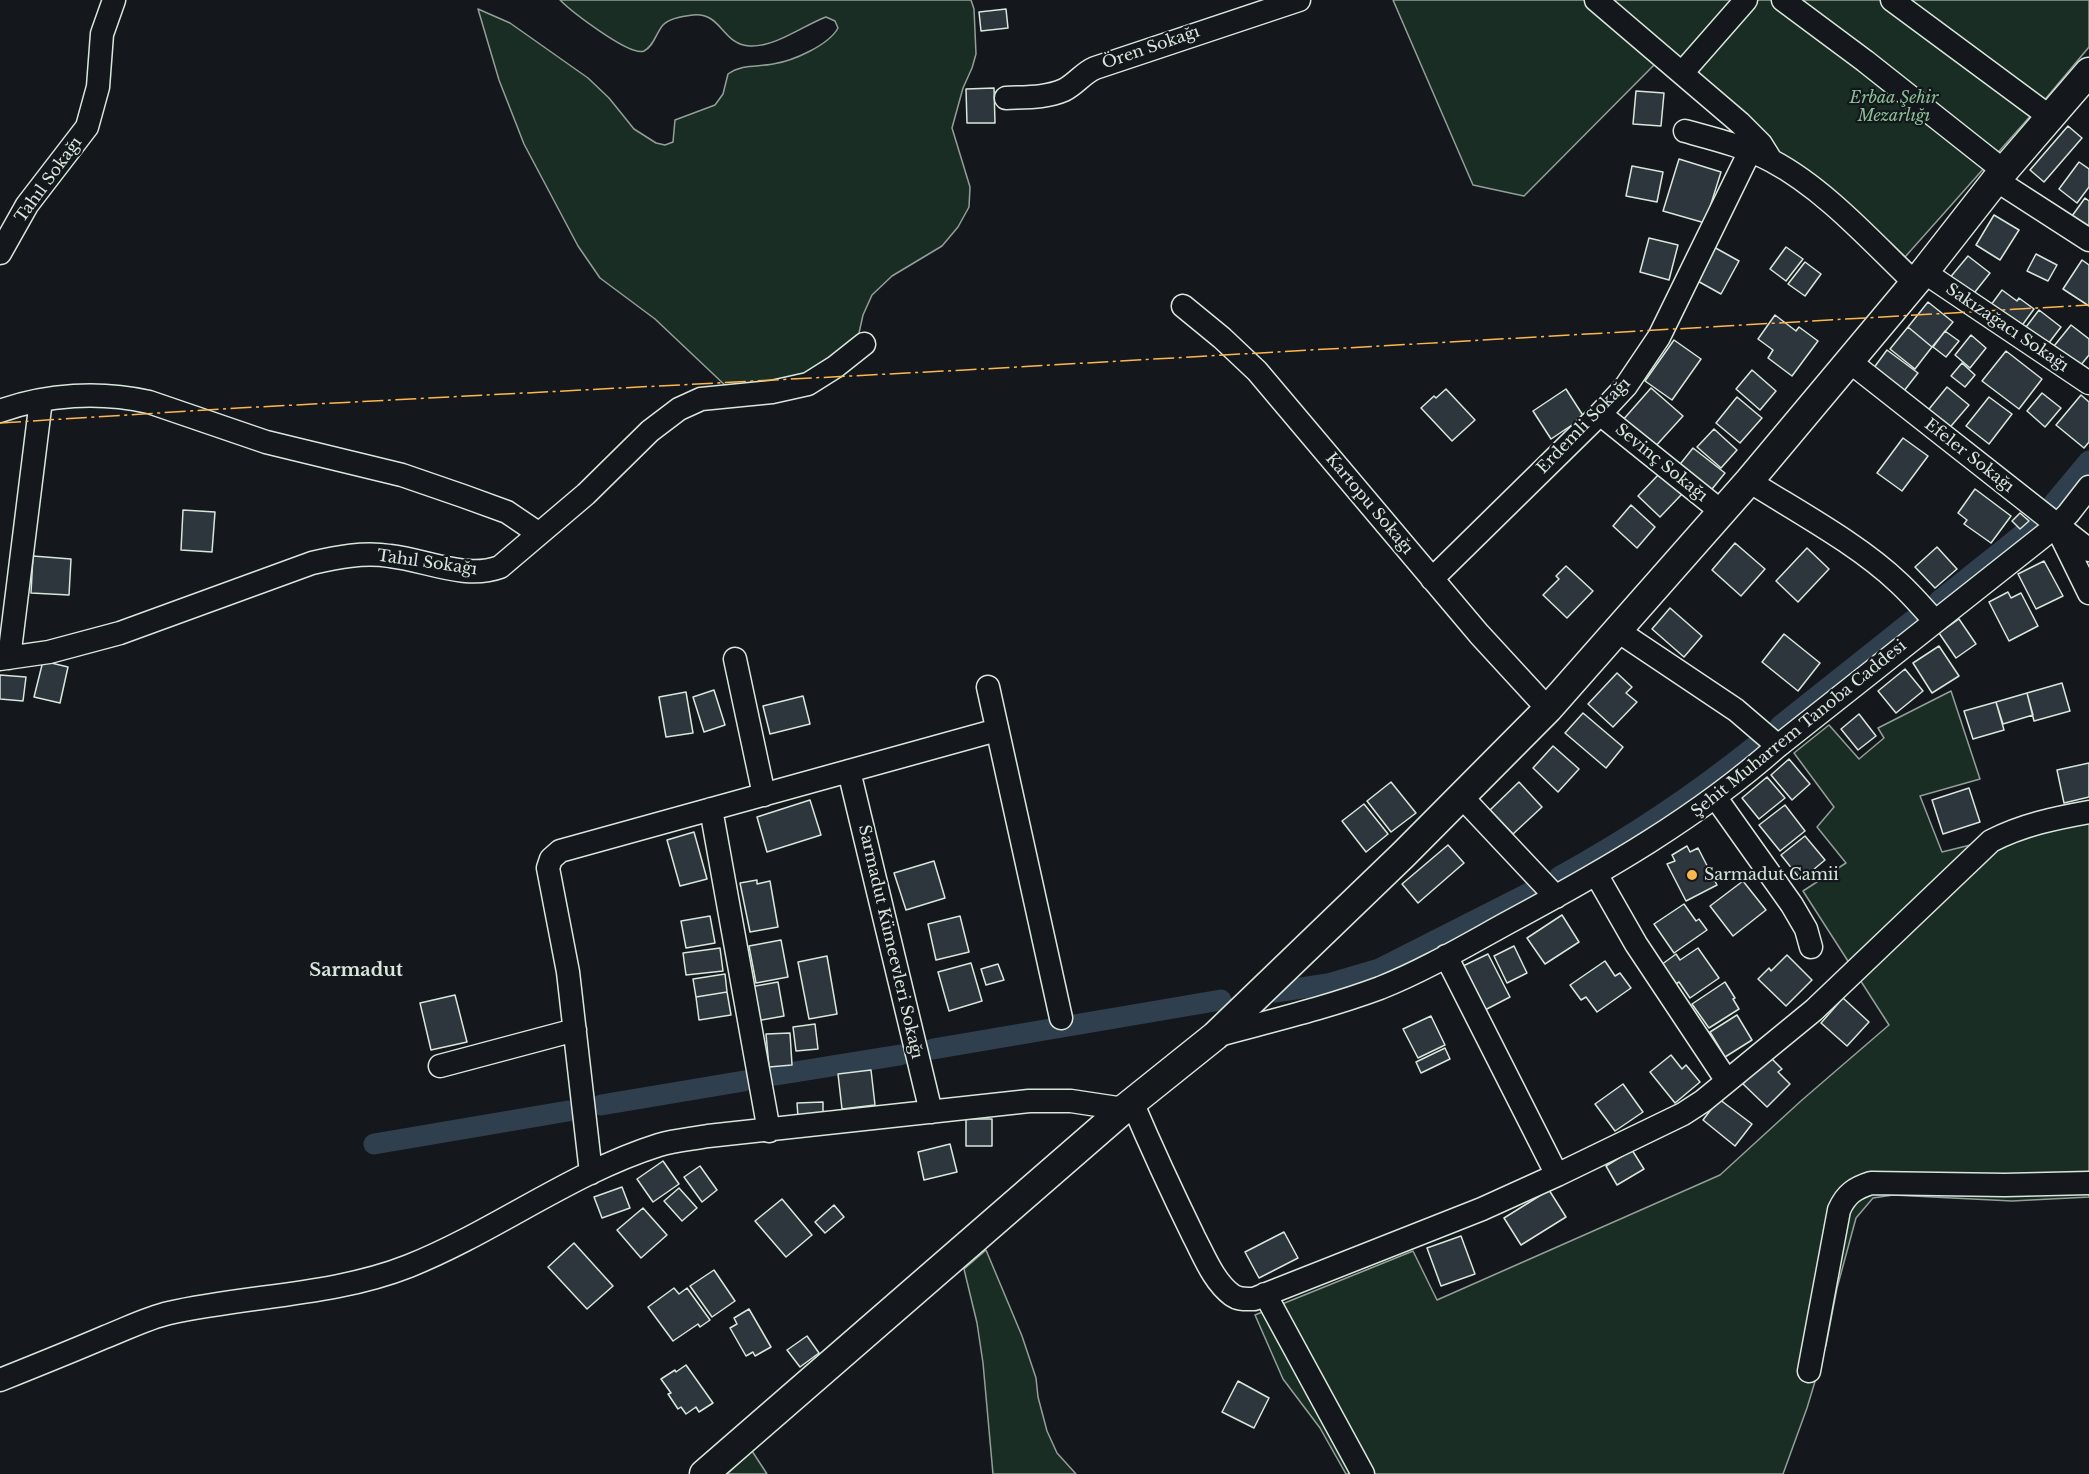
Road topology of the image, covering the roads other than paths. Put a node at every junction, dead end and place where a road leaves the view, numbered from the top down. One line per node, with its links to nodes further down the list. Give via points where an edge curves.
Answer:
1 (114, 0): 16 (street, Tahıl Sokağı, via 102,34 98,87 87,127 27,205)
2 (1299, 0): 9 (street, Ören Sokağı, via 1095,68 1056,93)
3 (1596, 0): 8 (street)
4 (1746, 0): 8 (street)
5 (1783, 0): 14 (street, via 1865,61)
6 (1892, 0): 10 (street)
7 (2089, 72): 10 (main road)
8 (1682, 73): 13 (street, via 1748,130)
9 (1006, 98)
10 (2050, 117): 14 (main road)
11 (1684, 131): 12 (street)
12 (1750, 151): 13 (street); 24 (street, Erdemli Sokağı, via 1659,338 1626,386)
13 (1771, 160): 17 (street, Sakızağacı Sokağı, via 1810,187)
14 (2000, 175): 15 (street); 17 (main road)
15 (2089, 240)
16 (0, 253)
17 (1919, 278): 20 (main road); 21 (street, Sakızağacı Sokağı)
18 (1183, 306): 31 (street, Kartopu Sokağı, via 1257,371)
19 (864, 344): 29 (street, Tahıl Sokağı, via 808,384 701,399 678,409)
20 (1849, 362): 25 (main road); 28 (street, Efeler Sokağı)
21 (2089, 383)
22 (41, 400): 23 (street); 29 (street, via 102,395 149,402 266,442 402,475 507,512); 35 (street)
23 (0, 411)
24 (1600, 414): 27 (street, Sevinç Sokağı); 31 (street, Erdemli Sokağı)
25 (1749, 481): 27 (main road); 33 (street, via 1875,563 1899,582)
26 (2089, 487): 28 (street, Şehit Muharrem Tanoba Caddesi)
27 (1722, 512): 34 (main road)
28 (2056, 526): 30 (street, Efeler Sokağı); 32 (street); 33 (street, Şehit Muharrem Tanoba Caddesi)
29 (538, 533): 35 (street, Tahıl Sokağı, via 500,567 488,571 472,572 391,556 340,556 120,633 50,652)
30 (2089, 550)
31 (1432, 579): 38 (street, Kartopu Sokağı)
32 (2089, 593)
33 (1935, 621): 40 (street, Şehit Muharrem Tanoba Caddesi)
34 (1618, 631): 38 (main road); 40 (street, via 1736,710)
35 (5, 658)
36 (735, 659): 42 (street)
37 (988, 687): 39 (street)
38 (1548, 709): 43 (main road)
39 (997, 730): 41 (street); 51 (street)
40 (1778, 746): 44 (street, Şehit Muharrem Tanoba Caddesi)
41 (849, 771): 42 (street); 57 (street, Sarmadut Kümeevleri Sokağı)
42 (764, 795): 45 (street)
43 (1461, 796): 48 (street); 53 (main road)
44 (1716, 798): 47 (street, Şehit Muharrem Tanoba Caddesi); 49 (street, via 1792,905)
45 (711, 809): 52 (street, via 560,851 551,859 548,868); 58 (street)
46 (2089, 812): 55 (street, via 2020,828 1990,841 1814,1010)
47 (1596, 874): 48 (street, Şehit Muharrem Tanoba Caddesi); 55 (street, via 1636,944)
48 (1556, 897): 50 (street, Şehit Muharrem Tanoba Caddesi)
49 (1811, 947)
50 (1446, 956): 53 (street, Şehit Muharrem Tanoba Caddesi, via 1358,996); 60 (street)
51 (1061, 1018)
52 (575, 1030): 54 (street); 59 (street)
53 (1215, 1036): 56 (main road)
54 (440, 1066)
55 (1727, 1081): 60 (street, via 1683,1114)
56 (1128, 1106): 57 (street, via 1029,1101); 62 (street, via 1221,1284 1241,1300); 65 (main road)
57 (931, 1112): 58 (street)
58 (769, 1131): 59 (street, via 661,1144)
59 (591, 1173): 64 (street, via 409,1266 344,1286 166,1314)
60 (1557, 1175): 62 (street, via 1482,1209)
61 (2089, 1183): 63 (street, via 1871,1183 1856,1188 1839,1210)
62 (1265, 1294): 66 (street)
63 (1809, 1371)
64 (2, 1376)
65 (704, 1474)
66 (1363, 1474)

